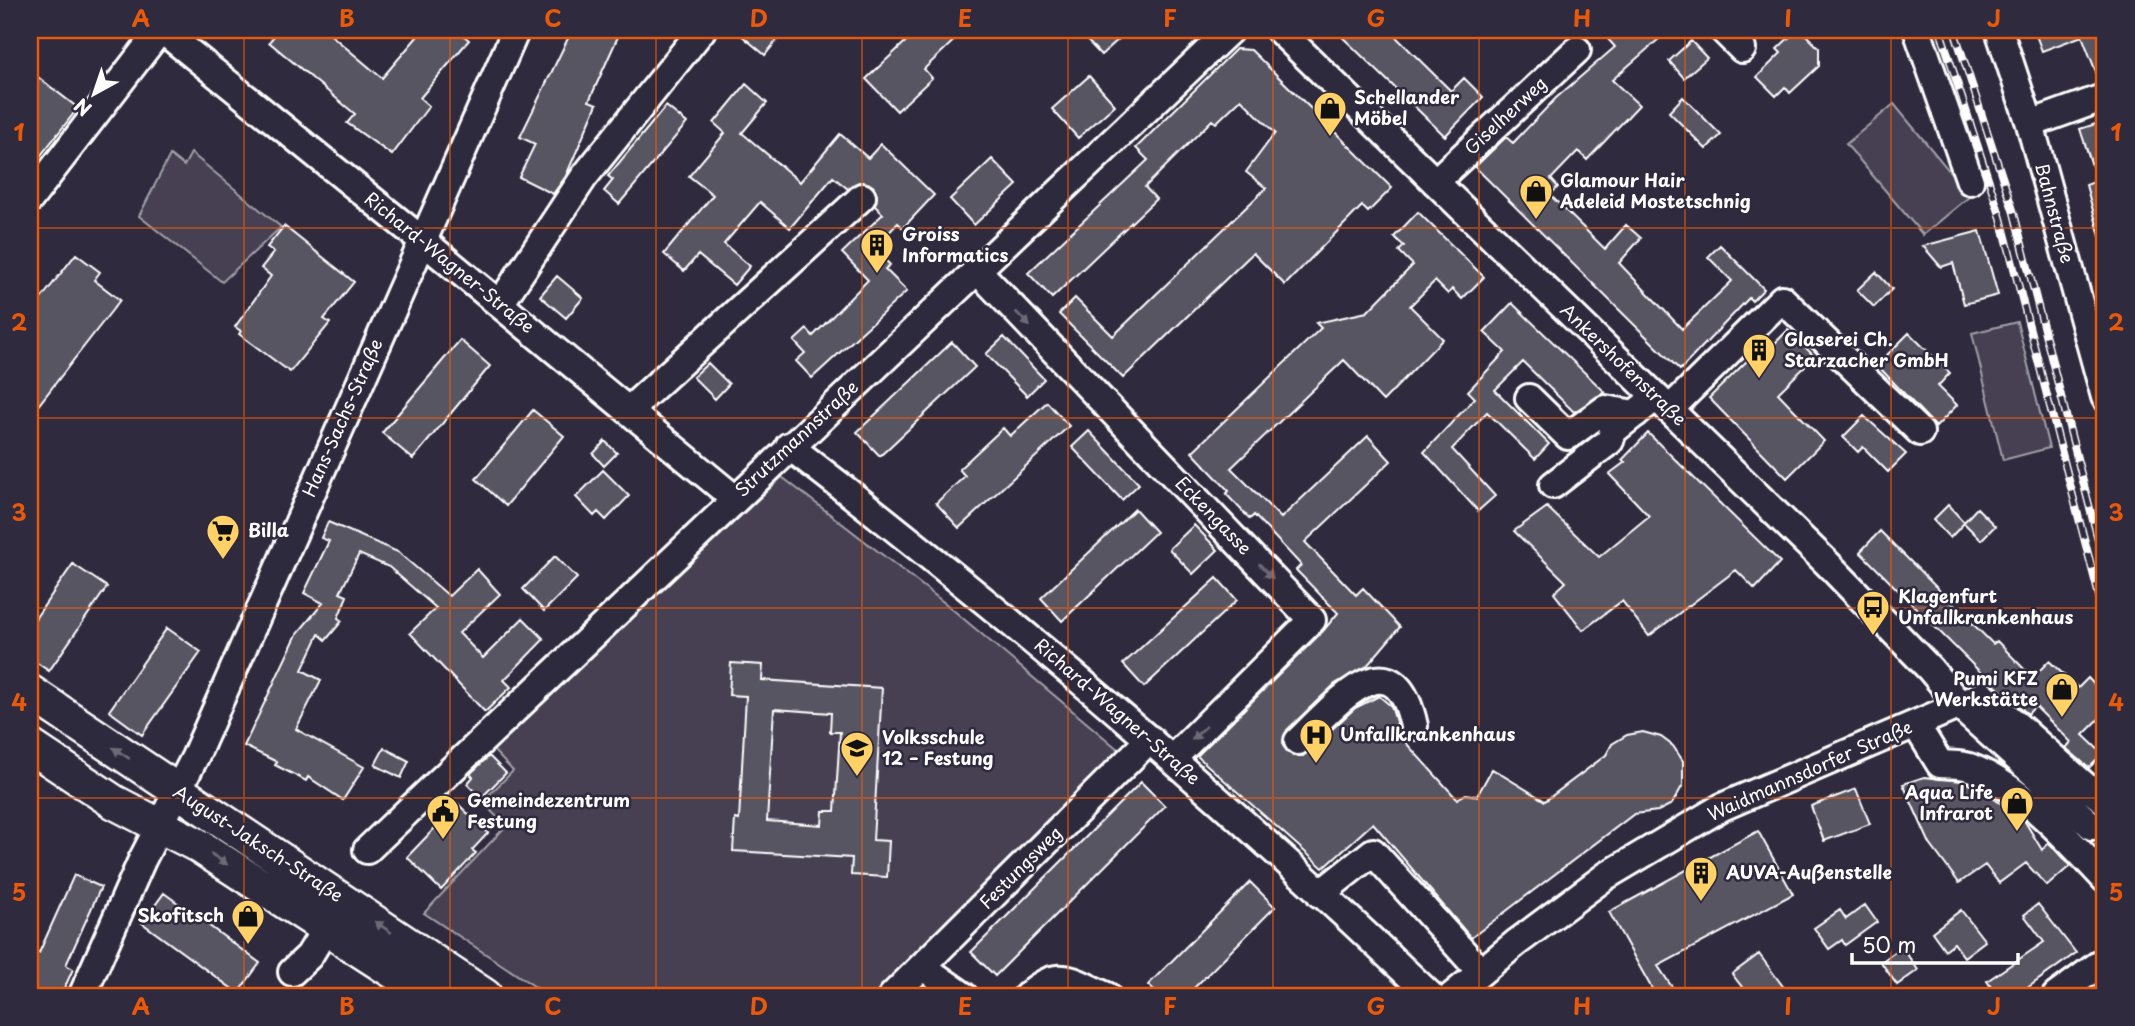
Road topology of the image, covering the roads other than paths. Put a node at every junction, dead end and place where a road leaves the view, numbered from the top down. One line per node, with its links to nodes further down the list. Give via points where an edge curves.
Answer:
1 (161, 30): 16 (street); 17 (street, Richard-Wagner-Straße)
2 (516, 30): 17 (street, Hans-Sachs-Straße)
3 (702, 30): 19 (street, via 584,177)
4 (1230, 30): 18 (street, Strutzmannstraße)
5 (1279, 30): 14 (street, Ankershofenstraße)
6 (1723, 30): 9 (street)
7 (1917, 30): 13 (street)
8 (1999, 30): 12 (street, Bahnstraße)
9 (1742, 49)
10 (1577, 50): 14 (street, Giselherweg)
11 (2105, 97): 12 (street)
12 (2030, 124): 20 (street, Bahnstraße)
13 (1970, 181)
14 (1435, 182): 22 (street, Ankershofenstraße)
15 (862, 197): 23 (street)
16 (30, 199)
17 (423, 241): 19 (street, Richard-Wagner-Straße); 37 (street, Hans-Sachs-Straße)
18 (976, 270): 26 (street, Strutzmannstraße); 36 (street, Eckengasse, one-way to 36, via 1312,620)
19 (500, 304): 23 (street, Richard-Wagner-Straße)
20 (2105, 397)
21 (1529, 398): 24 (street, via 1568,436 1605,409)
22 (1662, 403): 24 (street); 25 (street, via 1782,299); 30 (street, Ankershofenstraße, via 1828,564 1930,669)
23 (629, 410): 28 (street, Richard-Wagner-Straße)
24 (1635, 414): 27 (street, via 1613,431 1610,441)
25 (1920, 432)
26 (789, 446): 28 (street, Strutzmannstraße); 33 (street, Richard-Wagner-Straße, via 952,572)
27 (1553, 485)
28 (734, 498): 41 (street, Strutzmannstraße)
29 (30, 692): 37 (main road, August-Jaksch-Straße, one-way to 29)
30 (1959, 706): 31 (street, Waidmannsdorfer Straße); 38 (street, Waidmannsdorfer Straße, via 1983,695); 40 (street)
31 (1916, 725): 42 (street, via 1940,764 1971,767 2011,790); 48 (street, Waidmannsdorfer Straße, via 1722,807 1606,876)
32 (1414, 726): 34 (street, via 1401,691 1382,678 1358,684)
33 (1150, 739): 36 (street, Richard-Wagner-Straße); 46 (street, Festungsweg)
34 (1298, 741)
35 (30, 746): 39 (main road, August-Jaksch-Straße)
36 (1172, 759): 43 (street, Richard-Wagner-Straße)
37 (178, 791): 39 (street, Hans-Sachs-Straße); 51 (main road, August-Jaksch-Straße, one-way to 37)
38 (2105, 801)
39 (159, 826): 44 (main road, August-Jaksch-Straße, one-way to 44, via 200,846); 49 (street, Hans-Sachs-Straße)
40 (2092, 826)
41 (367, 850)
42 (2105, 879)
43 (1320, 894): 48 (street, via 1373,852); 56 (street, Richard-Wagner-Straße)
44 (326, 928): 47 (street, via 309,956); 50 (main road, August-Jaksch-Straße)
45 (2105, 960): 58 (street)
46 (923, 967): 52 (street, Festungsweg); 53 (street)
47 (292, 972)
48 (1481, 972): 57 (street, Waidmannsdorfer Straße)
49 (82, 996)
50 (430, 996)
51 (485, 996)
52 (892, 996)
53 (964, 996)
54 (1027, 996): 55 (street, via 1045,980 1064,978)
55 (1107, 996)
56 (1431, 996)
57 (1452, 996)
58 (2056, 996)

